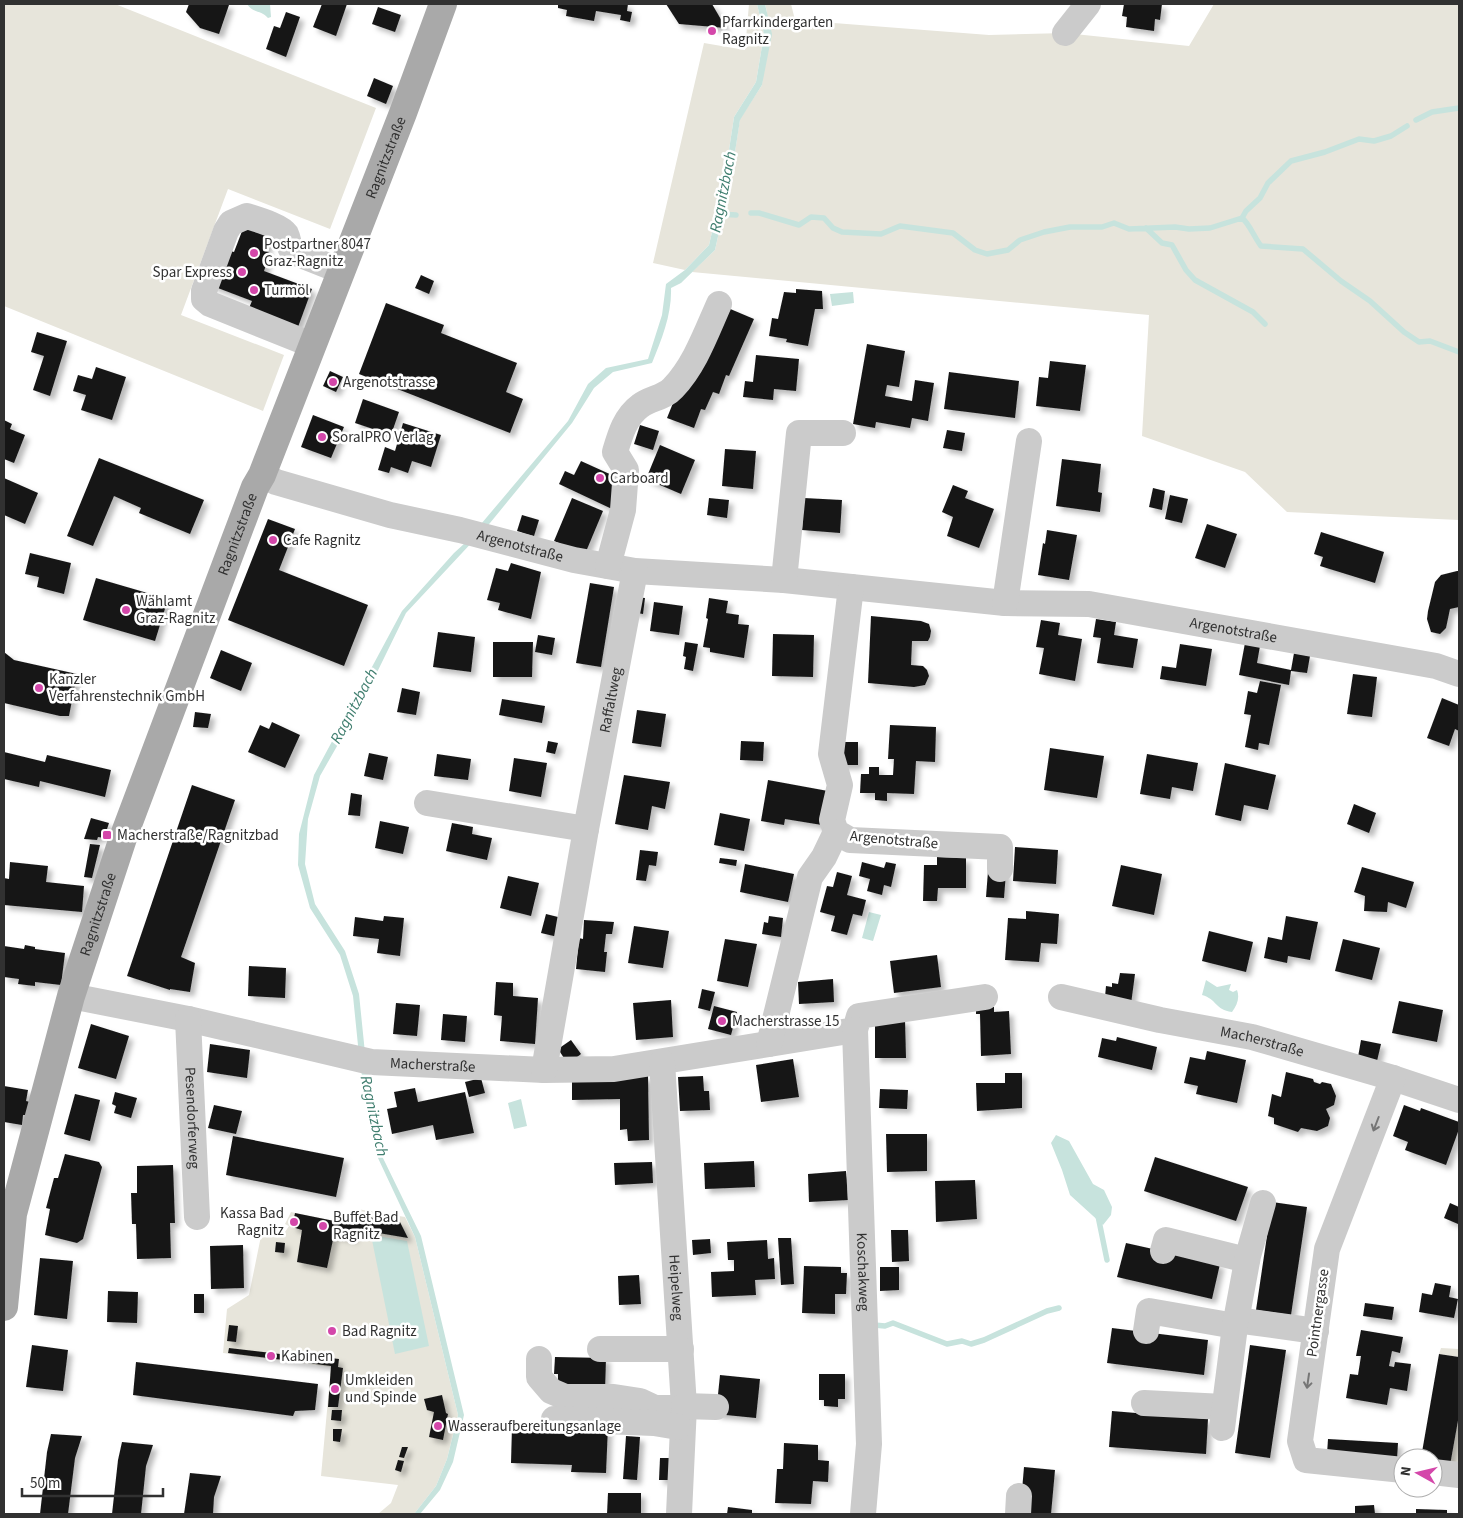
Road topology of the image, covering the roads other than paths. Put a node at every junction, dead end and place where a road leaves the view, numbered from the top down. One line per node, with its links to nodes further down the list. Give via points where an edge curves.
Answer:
1 (442, 4): 4 (main road, Ragnitzstraße)
2 (1088, 4): 3 (street)
3 (1065, 33)
4 (341, 271): 6 (main road, Ragnitzstraße); 6 (street, via 293,252 281,229 247,216 231,223 226,231 204,299)
5 (719, 304): 10 (street, via 696,356 674,386 667,394 640,405 623,426 615,452 626,470 623,510)
6 (312, 345): 9 (main road, Ragnitzstraße)
7 (843, 433): 12 (street, via 799,434)
8 (1030, 441): 14 (street)
9 (262, 475): 10 (street, Argenotstraße, via 390,516); 20 (main road, Ragnitzstraße, via 123,838)
10 (608, 566): 11 (street, Argenotstraße)
11 (635, 571): 12 (street, Argenotstraße); 17 (street, Raffaltweg)
12 (784, 580): 13 (street, Argenotstraße)
13 (851, 587): 14 (street, Argenotstraße); 18 (street, Argenotstraße, via 831,754 840,785 832,820)
14 (1005, 603): 15 (street, Argenotstraße, via 1089,604 1417,662)
15 (1459, 674)
16 (427, 803): 17 (street)
17 (586, 830): 27 (street, Raffaltweg)
18 (836, 832): 19 (street, Argenotstraße, via 850,840 1000,848); 25 (street, via 810,876)
19 (1000, 869)
20 (71, 996): 23 (street, Macherstraße); 31 (main road, Ragnitzstraße)
21 (1061, 996): 28 (street, Macherstraße, via 1160,1020 1252,1037)
22 (986, 997): 24 (street, via 860,1016)
23 (188, 1019): 27 (street, Macherstraße, via 358,1058); 32 (street, Pesendorferweg)
24 (855, 1030): 25 (street, Macherstraße); 50 (street, Koschakweg, via 869,1444)
25 (769, 1044): 26 (street, Macherstraße)
26 (662, 1062): 27 (street, Macherstraße, via 614,1069); 40 (street, Heipelweg)
27 (544, 1070)
28 (1393, 1078): 29 (street, Macherstraße); 38 (street, Pointnergasse, one-way to 38, via 1327,1249)
29 (1459, 1100)
30 (1263, 1203): 34 (street)
31 (8, 1211): 35 (main road, Ragnitzstraße)
32 (197, 1217)
33 (1163, 1251): 34 (street, via 1166,1240 1203,1254)
34 (1247, 1260): 36 (street)
35 (4, 1307)
36 (1236, 1323): 37 (street, via 1149,1311); 38 (street); 42 (street, via 1223,1418)
37 (1146, 1331)
38 (1316, 1331): 46 (street, Pointnergasse, one-way to 46, via 1300,1442 1306,1460)
39 (600, 1349): 40 (street)
40 (681, 1349): 44 (street, Heipelweg)
41 (539, 1359): 44 (street, via 539,1377 551,1391 565,1397 614,1397)
42 (1144, 1403)
43 (716, 1407): 44 (street)
44 (684, 1414): 45 (street, via 654,1423); 49 (street, Heipelweg)
45 (554, 1420)
46 (1393, 1469)
47 (1443, 1473): 48 (street)
48 (1459, 1475)
49 (679, 1514)
50 (863, 1514)

